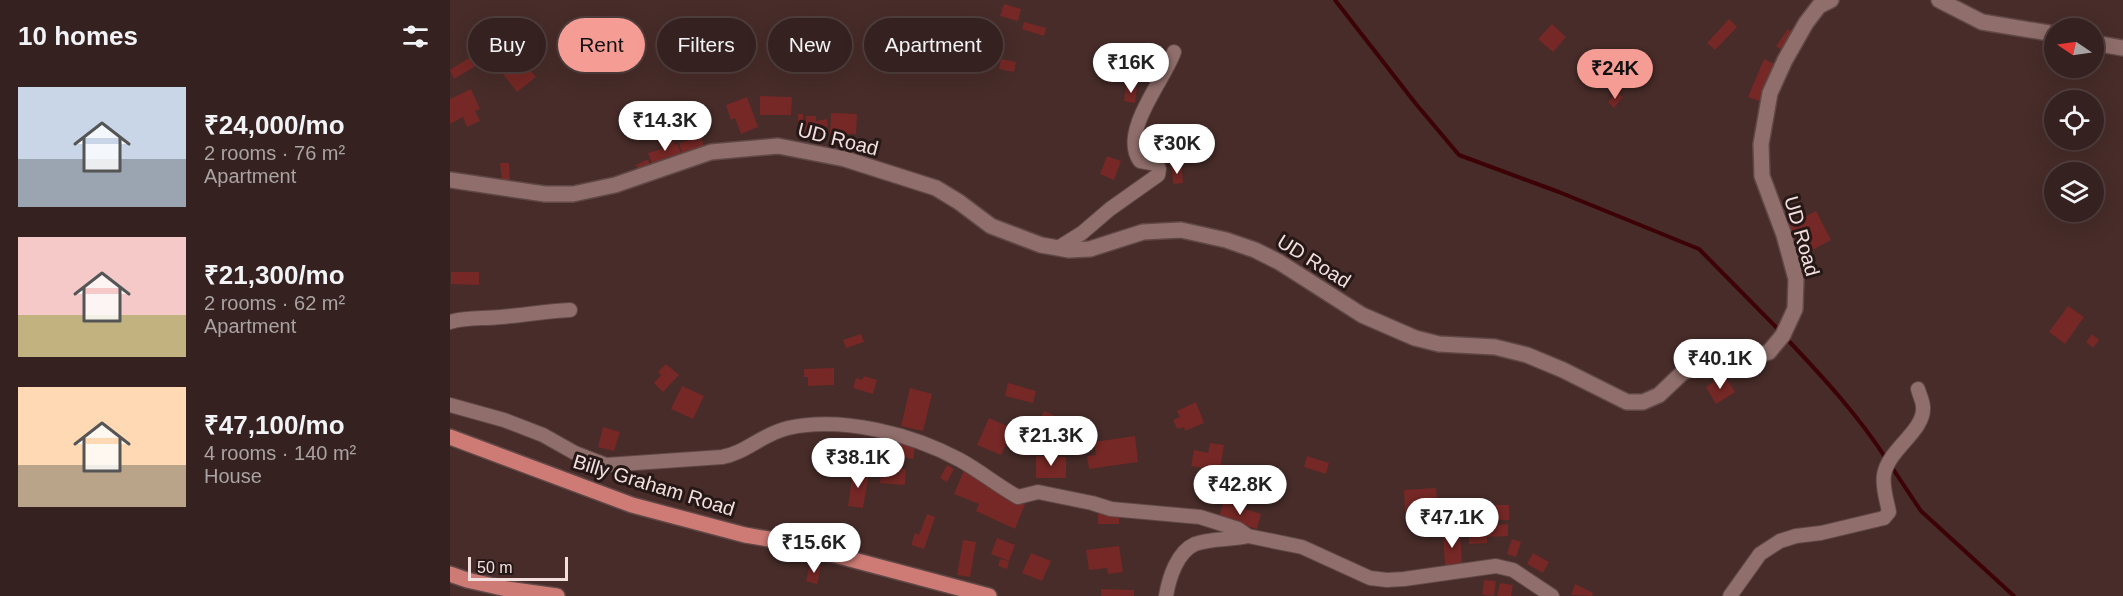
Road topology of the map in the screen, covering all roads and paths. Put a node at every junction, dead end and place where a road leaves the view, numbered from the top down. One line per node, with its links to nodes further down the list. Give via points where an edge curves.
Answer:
1 (1831, 0): 8 (main road, UD Road, via 1813,14 1785,60 1770,93 1761,144 1762,176 1796,279 1795,309 1783,335 1769,352 1753,357 1720,354 1701,361 1659,395 1643,402 1627,402 1527,355 1495,347 1439,344 1415,338 1362,315 1263,254 1207,235 1181,230 1143,232 1090,249)
2 (1939, 0): 3 (main road, via 1982,22)
3 (2044, 32)
4 (2104, 45): 5 (main road)
5 (2123, 48)
6 (1174, 52): 8 (street, via 1138,123 1134,144 1140,161 1157,164 1158,175)
7 (450, 180): 8 (main road, UD Road, via 545,194 573,194 615,185 711,152 778,146 845,159 936,188 991,226)
8 (1058, 248)
9 (570, 310): 10 (street)
10 (450, 322)
11 (1918, 389): 20 (street, via 1924,408 1921,421 1885,470 1889,512 1884,518 1780,541 1760,554)
12 (450, 405): 14 (street, via 533,431 606,465 729,456 788,428 869,429 936,448 1018,497 1038,492 1111,509 1200,517)
13 (450, 437): 17 (main road, Billy Graham Road, via 632,505)
14 (1248, 536): 18 (street, via 1194,544 1180,557); 19 (street, via 1302,547 1361,574 1387,580 1496,566 1513,570)
15 (450, 574): 16 (main road, via 507,590)
16 (557, 596)
17 (989, 596)
18 (1166, 596)
19 (1552, 596)
20 (1730, 596)

